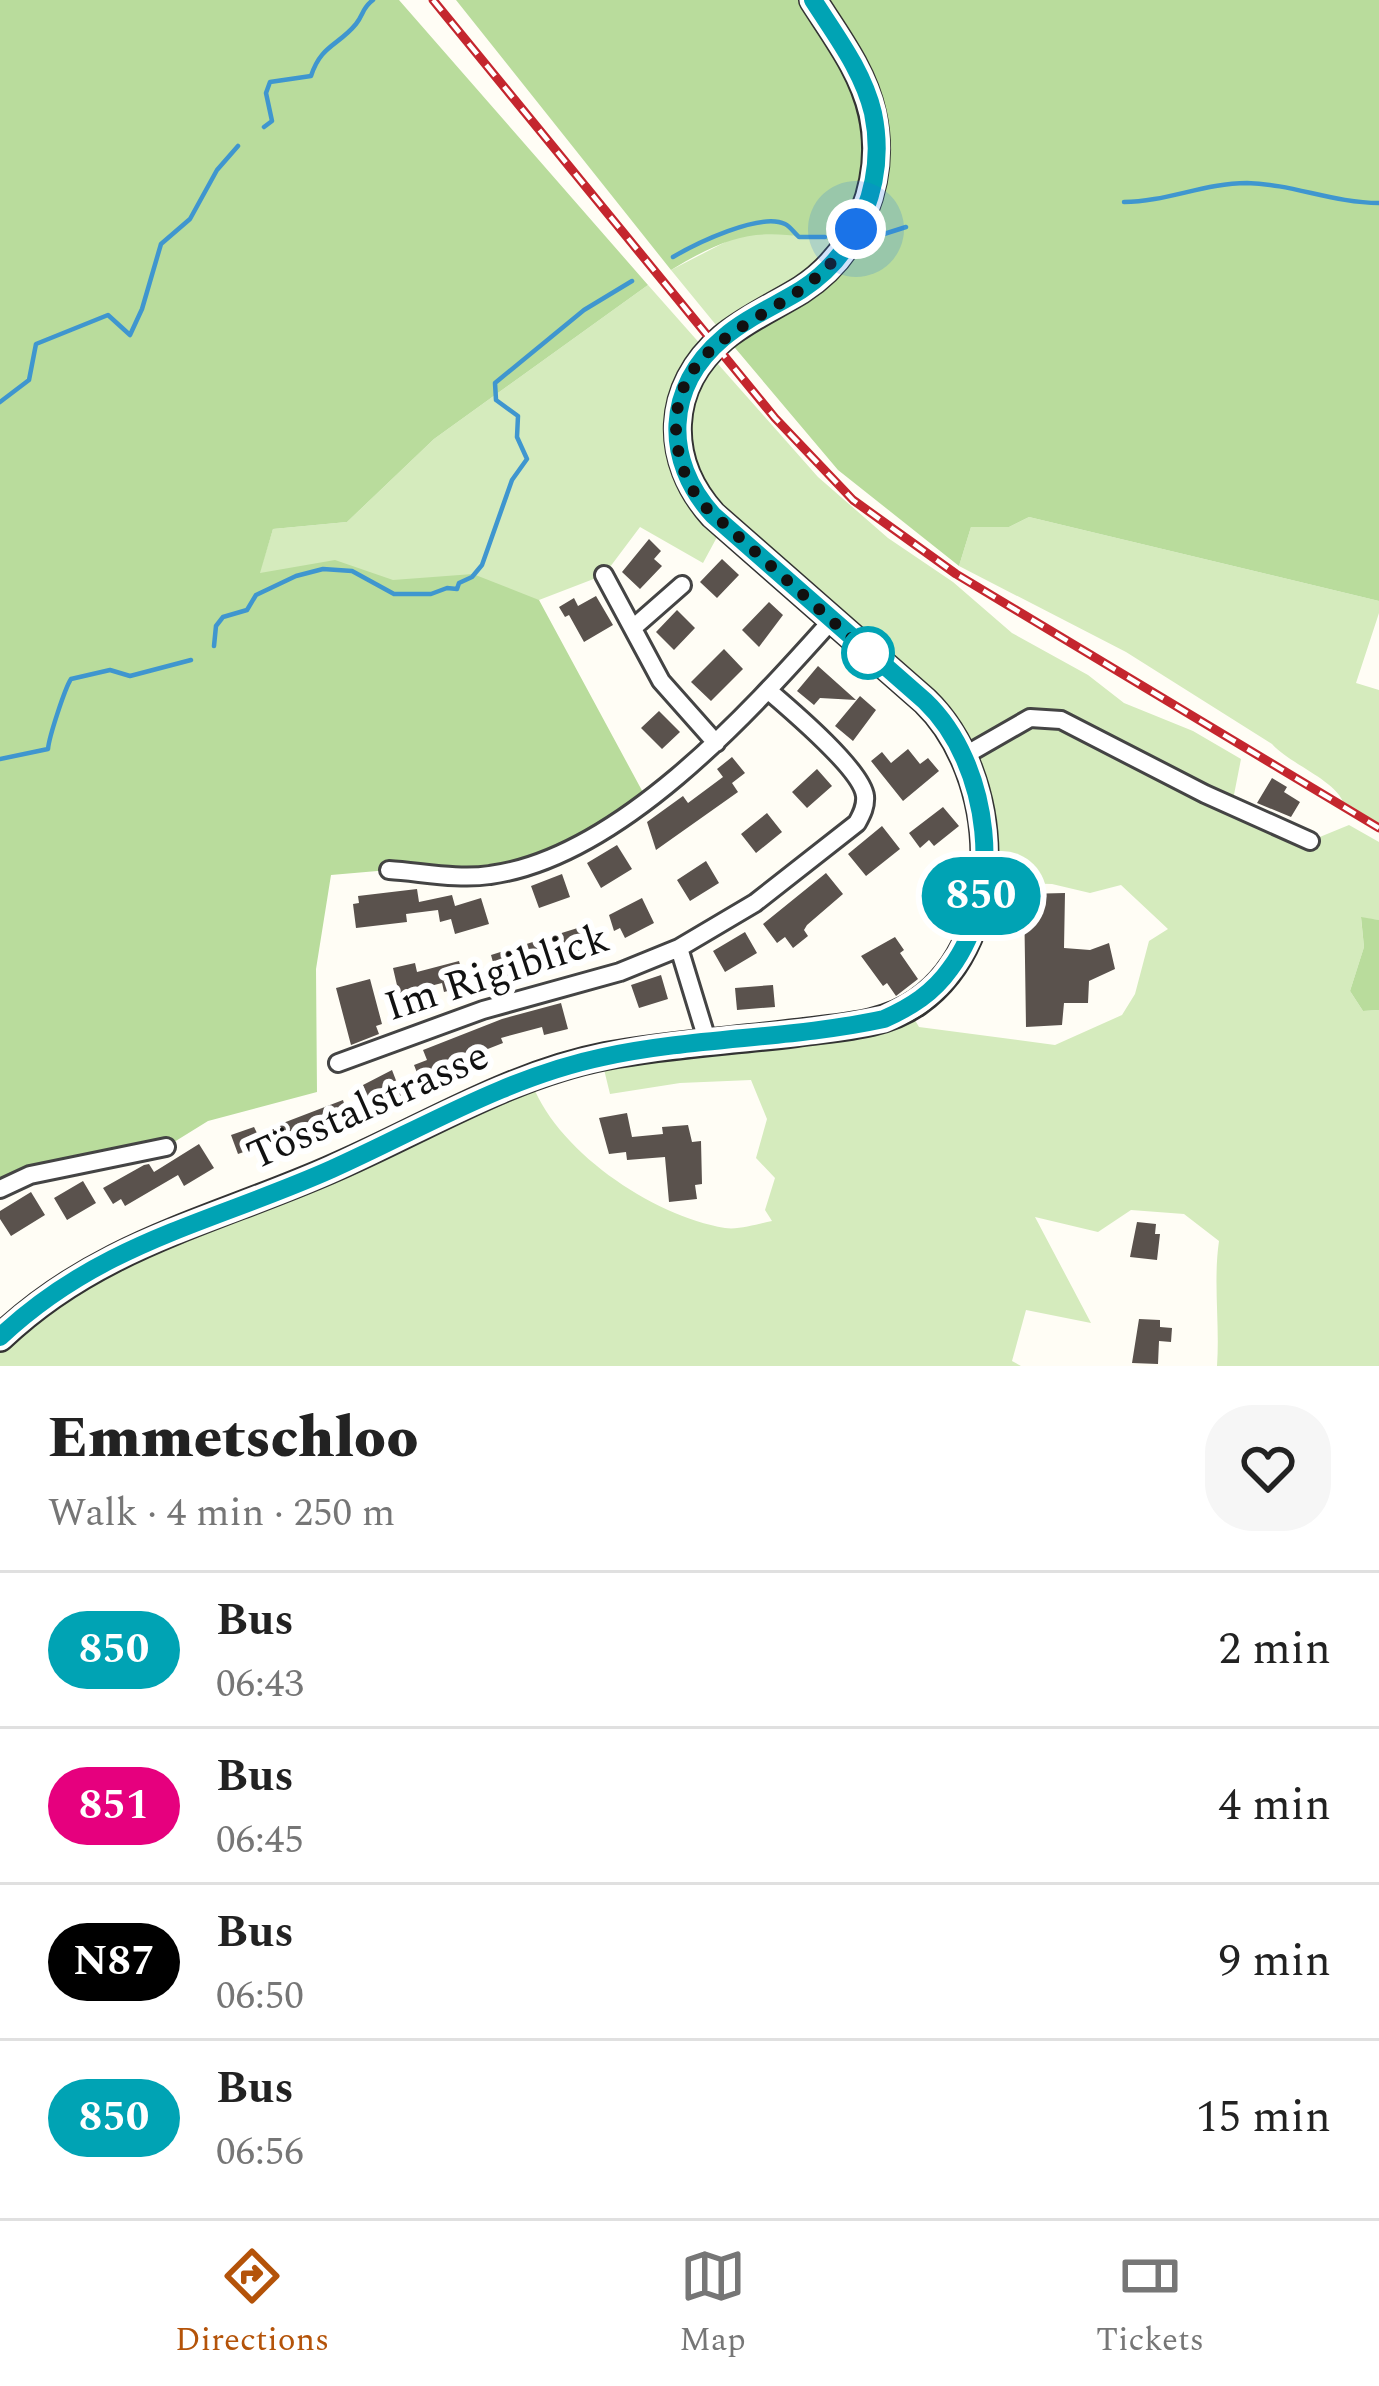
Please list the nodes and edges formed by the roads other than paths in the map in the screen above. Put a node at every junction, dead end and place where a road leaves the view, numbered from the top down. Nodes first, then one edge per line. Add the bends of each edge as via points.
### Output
1 (813, 0) edge
2 (604, 575) dead end
3 (682, 585) dead end
4 (830, 621) junction
5 (633, 628) junction
6 (769, 691) junction
7 (716, 743) junction
8 (962, 757) junction
9 (1310, 841) dead end
10 (389, 870) dead end
11 (679, 948) junction
12 (708, 1042) junction
13 (338, 1063) dead end
14 (166, 1147) dead end
15 (0, 1189) edge
16 (0, 1337) edge

1 - 4 main road, Tösstalstrasse via 853,63 872,112 877,162 864,213 821,274 708,351 687,382 676,430 684,473 702,504
2 - 5 street
3 - 5 street
4 - 6 street
4 - 8 main road, Tösstalstrasse via 932,708
5 - 7 street via 661,682
6 - 7 street
6 - 11 street, Im Rigiblick via 862,785 863,813 755,903
7 - 10 street via 573,850 530,867 486,876
8 - 9 street via 1030,718 1061,720
8 - 12 main road, Tösstalstrasse via 981,822 983,882 970,934 947,974 884,1019
11 - 12 street
11 - 13 street, Im Rigiblick
12 - 16 main road, Tösstalstrasse via 601,1057 530,1078 328,1171 140,1243 59,1290
14 - 15 street via 30,1175

